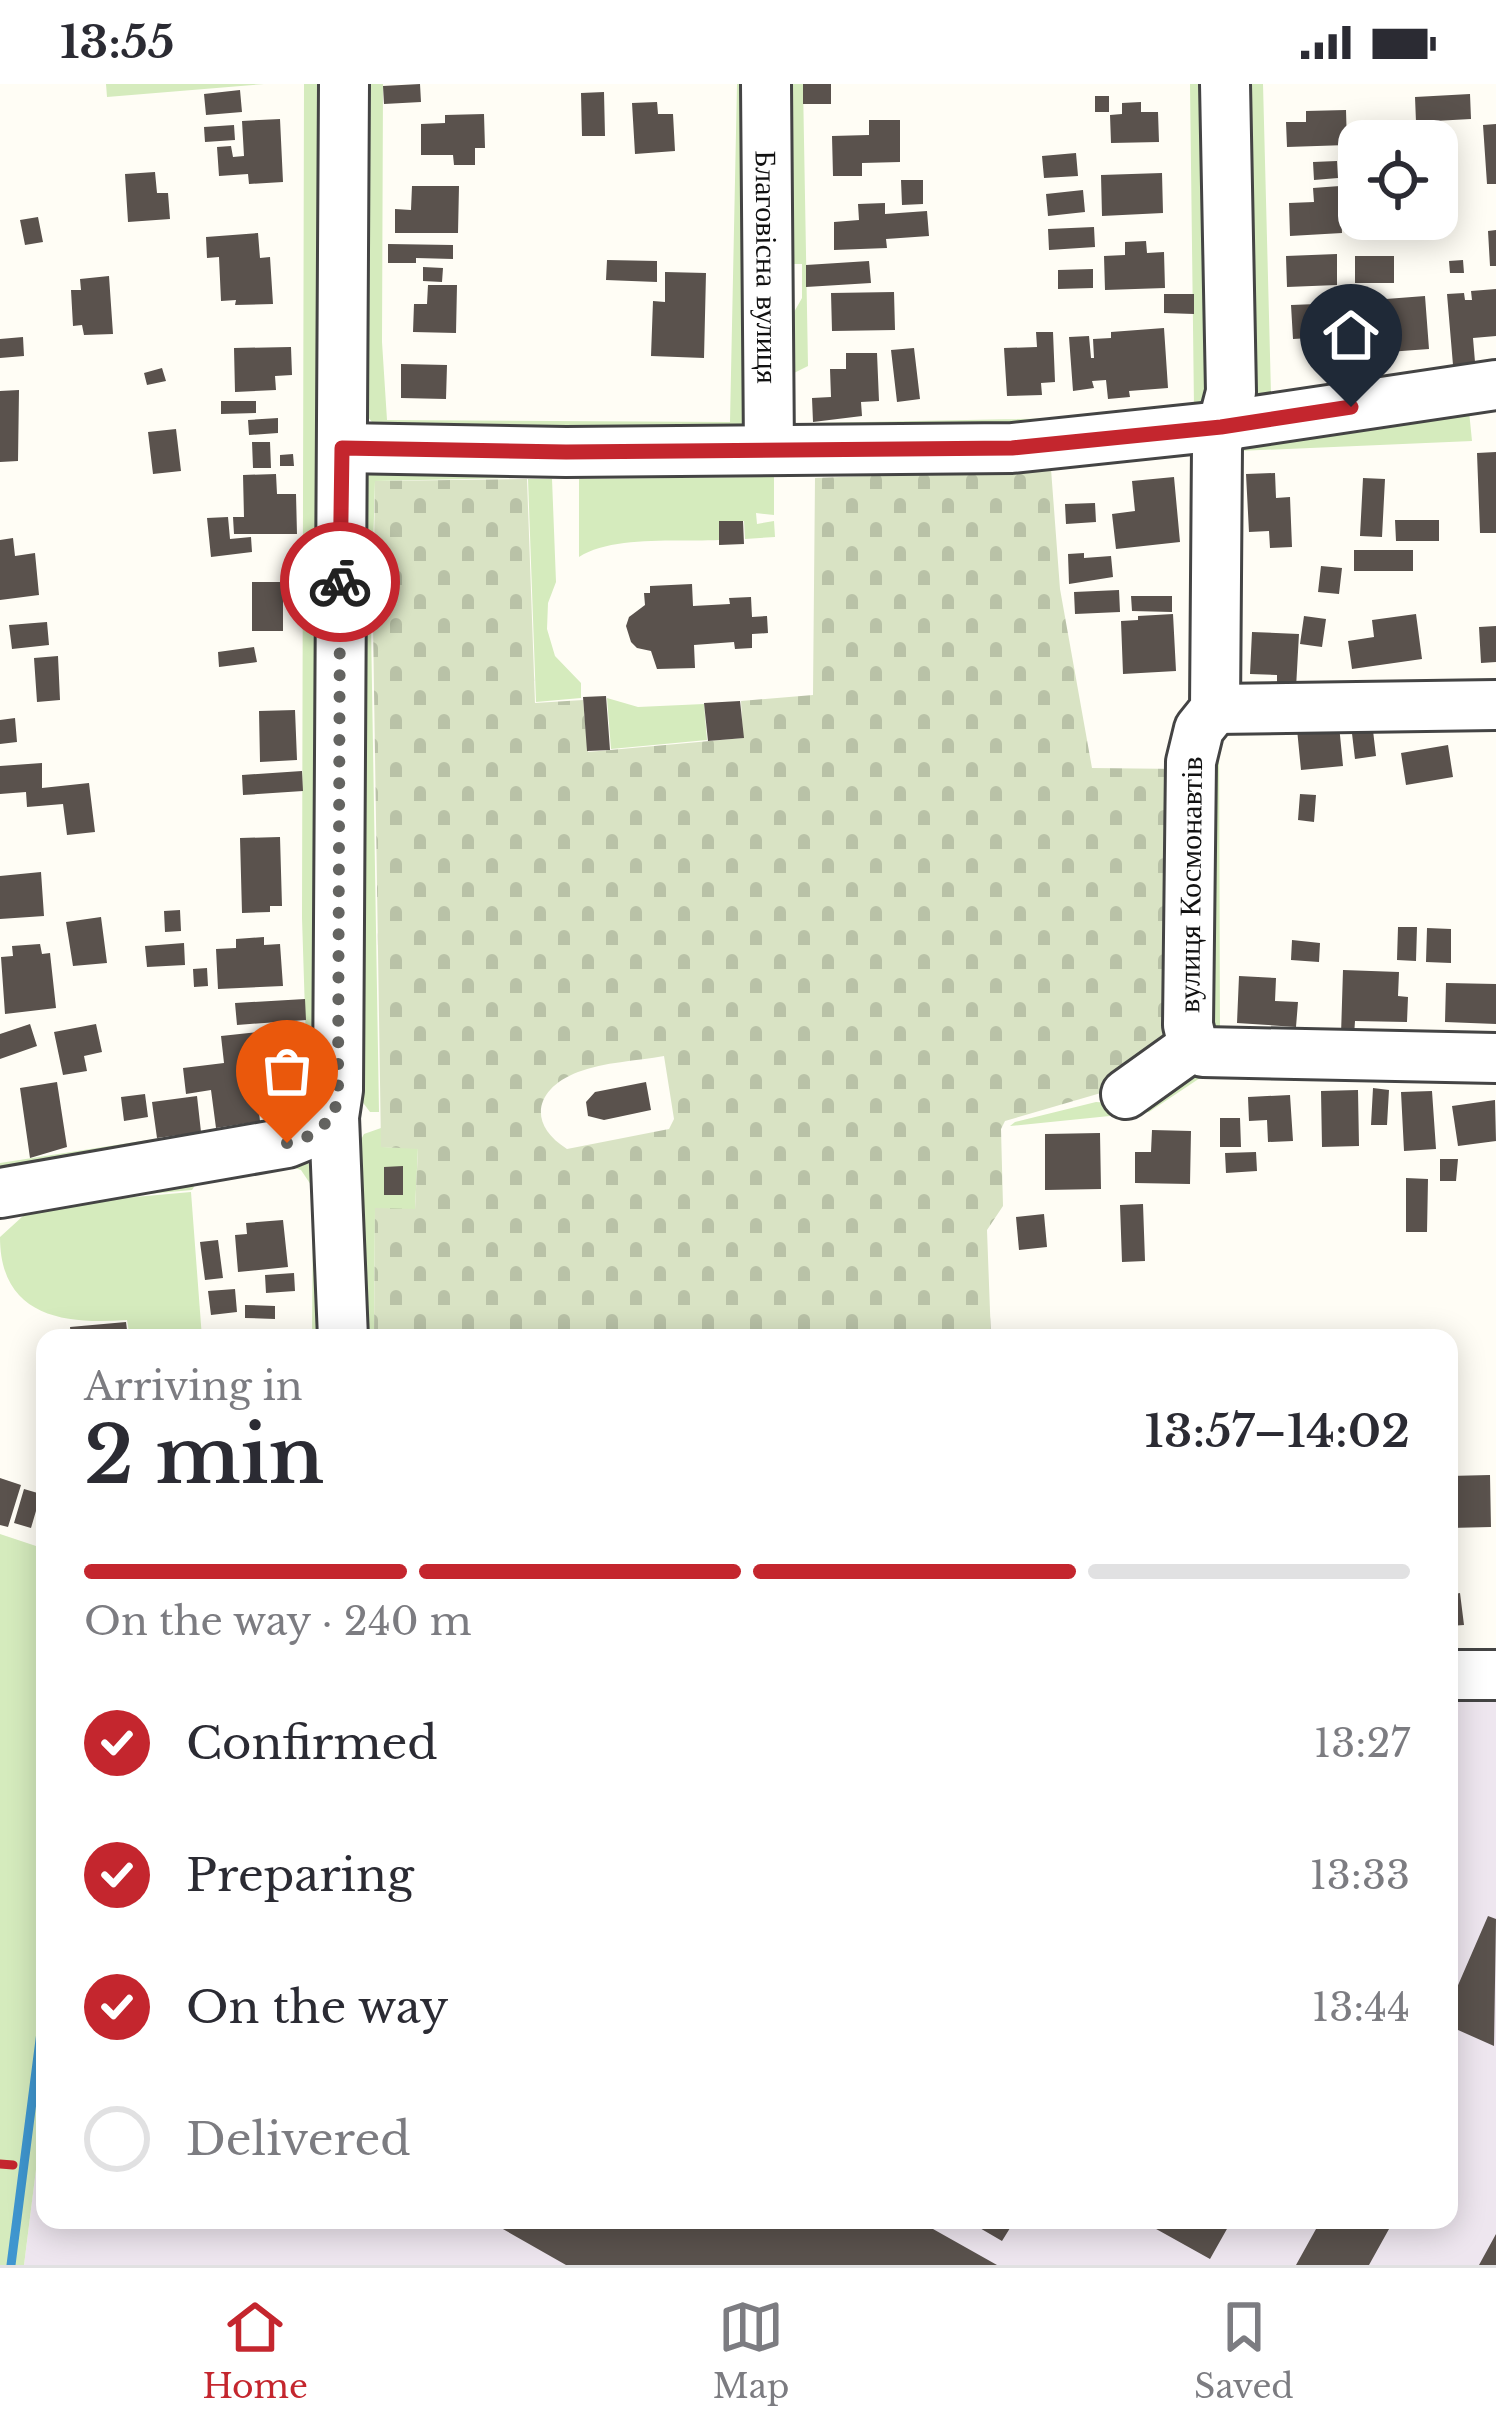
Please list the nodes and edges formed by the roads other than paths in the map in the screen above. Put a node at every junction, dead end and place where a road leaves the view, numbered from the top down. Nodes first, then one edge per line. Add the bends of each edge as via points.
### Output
1 (344, 84) edge
2 (766, 84) edge
3 (1225, 84) edge
4 (1496, 385) edge
5 (1221, 427) junction
6 (342, 448) junction
7 (769, 450) junction
8 (1496, 705) edge
9 (1215, 709) junction
10 (1193, 1046) junction
11 (1496, 1058) edge
12 (1126, 1094) dead end
13 (334, 1117) junction
14 (0, 1192) edge
15 (344, 1329) edge
16 (1458, 1675) edge
17 (1496, 1676) edge

1 - 6 street
2 - 7 street, Благовісна вулиця
3 - 5 street, вулиця Космонавтів via 1231,392
4 - 5 street
5 - 7 street via 1012,448
5 - 9 street, вулиця Космонавтів
6 - 7 street
6 - 13 street
8 - 9 street
9 - 10 street, вулиця Космонавтів via 1190,762
10 - 11 street
10 - 12 street
13 - 14 street via 287,1143
13 - 15 street
16 - 17 street

